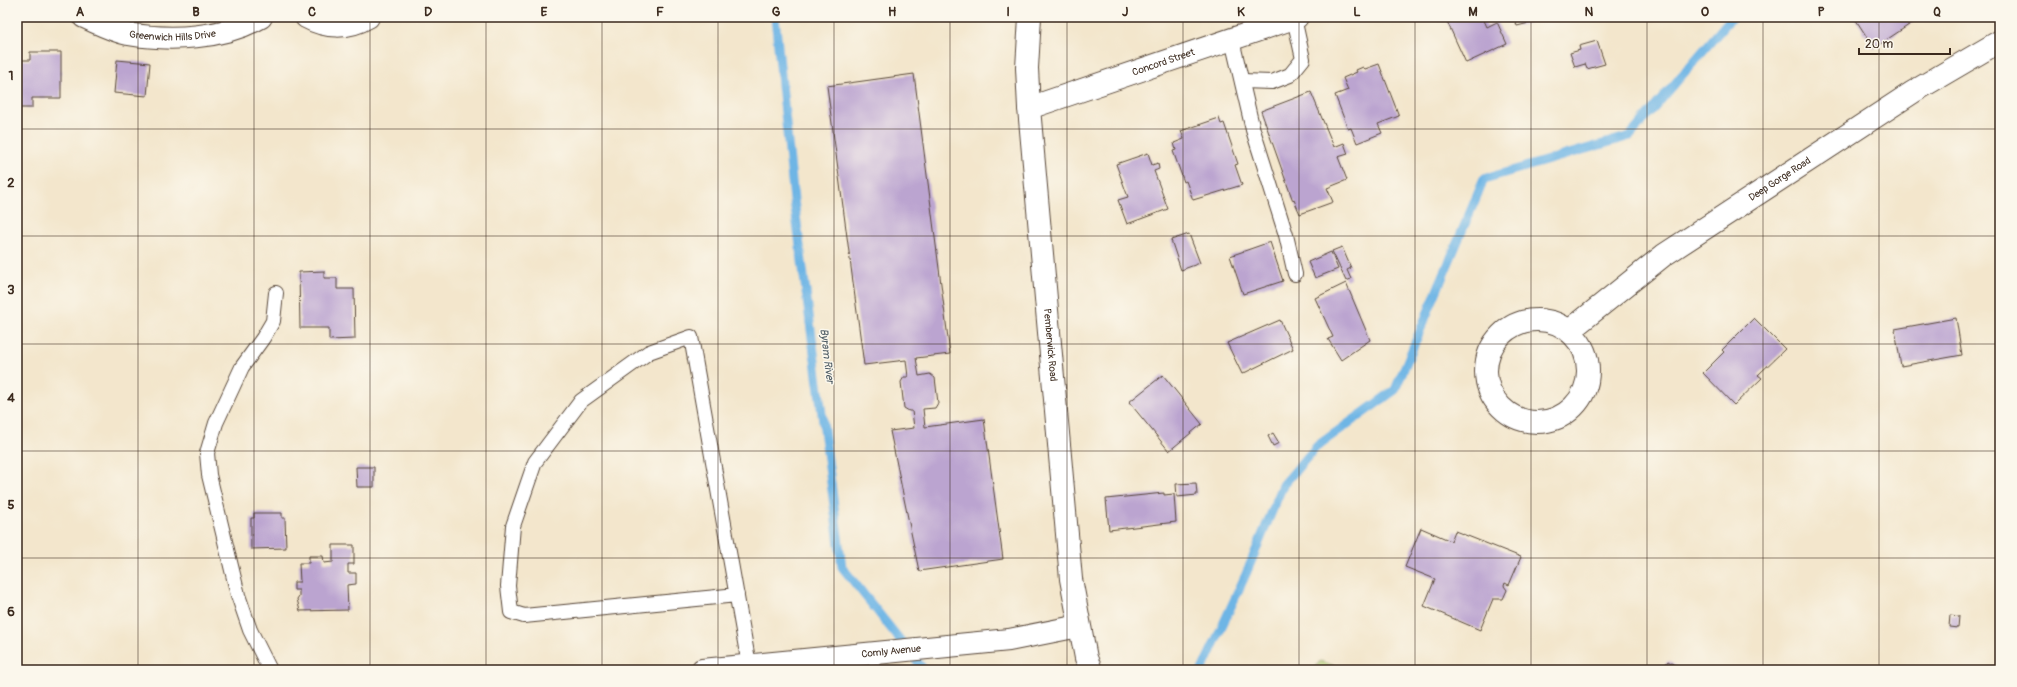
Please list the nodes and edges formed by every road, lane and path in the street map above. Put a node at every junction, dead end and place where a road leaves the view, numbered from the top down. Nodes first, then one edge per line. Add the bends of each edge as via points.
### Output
1 (84, 17) edge
2 (261, 17) edge
3 (306, 17) edge
4 (368, 17) edge
5 (1030, 17) edge
6 (1296, 18) edge
7 (1232, 40) junction
8 (2000, 41) edge
9 (1242, 81) junction
10 (1030, 108) junction
11 (1295, 274) dead end
12 (276, 293) dead end
13 (1569, 331) junction
14 (737, 595) junction
15 (1079, 626) junction
16 (749, 668) edge
17 (270, 670) edge
18 (702, 670) edge
19 (1091, 670) edge

1 - 2 street, Greenwich Hills Drive via 127,34 176,38 224,32
3 - 4 street via 318,24 342,27
5 - 10 street, Pemberwick Road via 1027,68
6 - 7 street, Concord Street
6 - 9 lane via 1303,59 1290,75 1272,82
7 - 9 lane
7 - 10 street, Concord Street
8 - 13 street, Deep Gorge Road via 1913,92 1664,255
9 - 11 lane via 1253,130 1286,234
10 - 15 street, Pemberwick Road via 1071,579
12 - 17 lane via 273,321 242,366 216,423 207,453 208,475 238,595 250,630
13 - 13 street via 1550,321 1537,320 1511,326 1497,337 1491,347 1485,370 1490,394 1500,408 1514,418 1534,424 1554,420 1575,406 1585,391 1588,377 1586,354 1577,338
14 - 14 lane via 697,368 691,337 649,352 581,401 535,462 513,526 508,586 511,612 524,616
14 - 16 lane
15 - 16 street, Comly Avenue via 1008,640
15 - 19 street, Pemberwick Road
16 - 18 street, Comly Avenue

